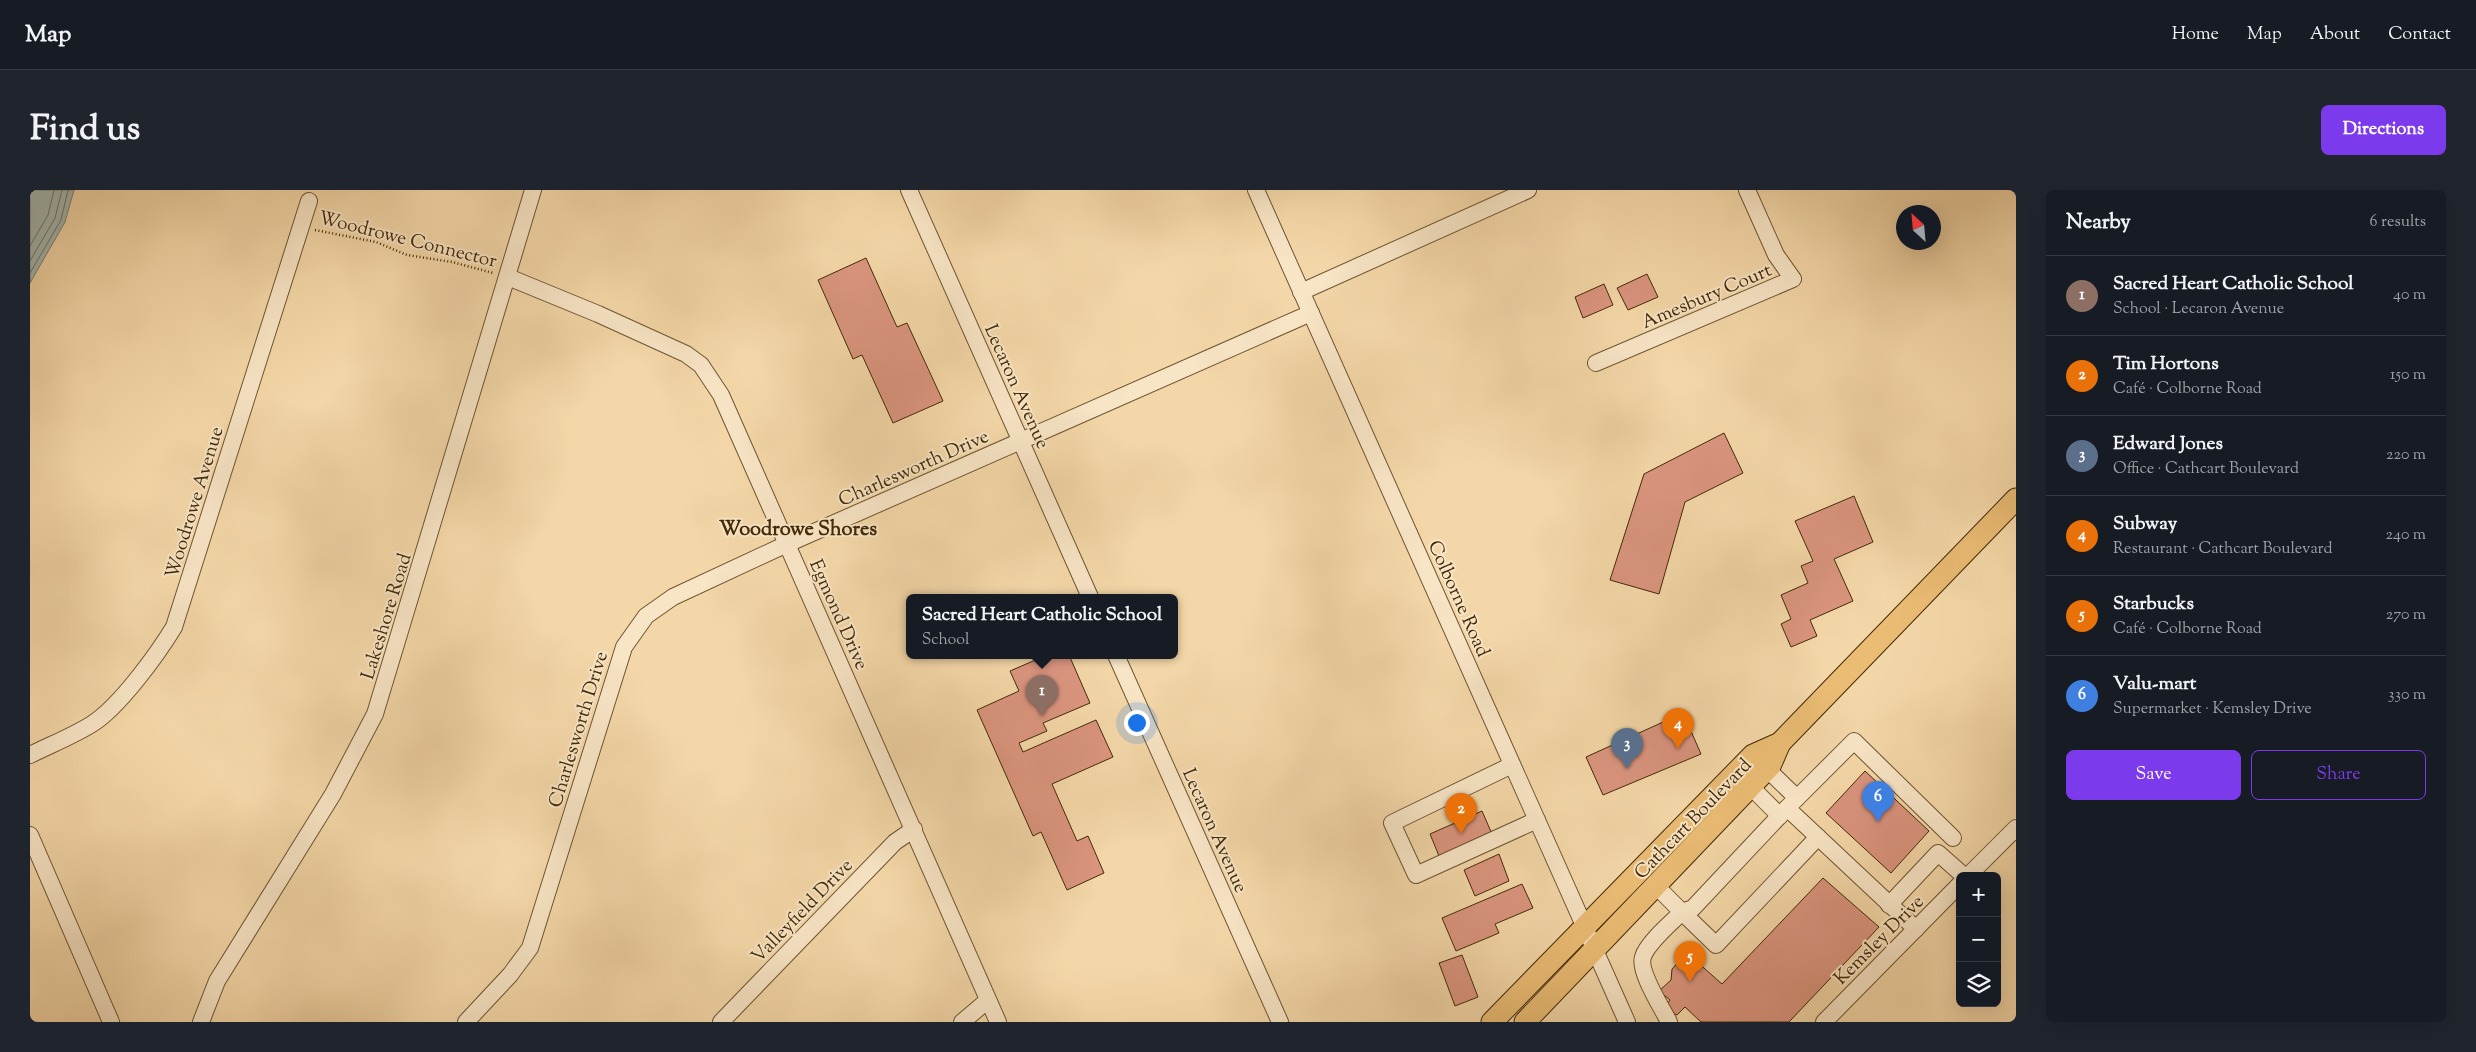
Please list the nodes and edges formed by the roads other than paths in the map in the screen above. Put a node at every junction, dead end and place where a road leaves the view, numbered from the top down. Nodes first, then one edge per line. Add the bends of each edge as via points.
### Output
1 (533, 190) edge
2 (909, 190) edge
3 (1256, 190) edge
4 (1528, 190) edge
5 (1747, 190) edge
6 (309, 201) dead end
7 (508, 277) junction
8 (1301, 292) junction
9 (1311, 313) junction
10 (1596, 363) dead end
11 (1020, 442) junction
12 (2016, 499) edge
13 (787, 544) junction
14 (1089, 594) edge
15 (1118, 659) edge
16 (1780, 742) junction
17 (30, 754) edge
18 (1512, 765) junction
19 (1767, 769) junction
20 (1751, 786) junction
21 (1788, 807) junction
22 (1536, 820) junction
23 (2016, 828) edge
24 (914, 829) junction
25 (30, 835) edge
26 (1818, 837) junction
27 (1954, 838) dead end
28 (1959, 872) edge
29 (1972, 872) edge
30 (1656, 886) junction
31 (1956, 888) edge
32 (1889, 904) junction
33 (1682, 912) junction
34 (1585, 928) junction
35 (1916, 929) junction
36 (1595, 950) junction
37 (988, 1000) junction
38 (111, 1022) edge
39 (200, 1022) edge
40 (466, 1022) edge
41 (721, 1022) edge
42 (962, 1022) edge
43 (998, 1022) edge
44 (1280, 1022) edge
45 (1492, 1022) edge
46 (1525, 1022) edge
47 (1627, 1022) edge
48 (1669, 1022) edge
49 (1824, 1022) edge

1 - 7 street, Lakeshore Road
2 - 11 street, Lecaron Avenue
3 - 8 street, Colborne Road
4 - 8 street
5 - 10 street, Amesbury Court via 1776,255 1793,279
6 - 17 street, Woodrowe Avenue via 174,627 108,711 93,724
7 - 13 street, Egmond Drive via 686,354 701,365 721,394
7 - 39 street, Lakeshore Road via 376,714 334,794 217,981
8 - 9 street, Colborne Road
9 - 11 street, Charlesworth Drive
9 - 18 street, Colborne Road
11 - 13 street, Charlesworth Drive
11 - 14 street, Lecaron Avenue
12 - 16 main road
13 - 24 street, Egmond Drive
13 - 40 street, Charlesworth Drive via 673,597 646,616 624,647 530,948 510,976
15 - 44 street, Lecaron Avenue
16 - 19 main road, Cathcart Boulevard
16 - 34 main road, Cathcart Boulevard via 1753,755
18 - 22 street, Colborne Road
18 - 22 street via 1392,823 1421,873
19 - 20 main road, Cathcart Boulevard
19 - 21 street
20 - 21 street
20 - 30 main road, Cathcart Boulevard
21 - 26 street
21 - 27 street via 1854,741
21 - 33 street via 1693,908
22 - 34 street, Colborne Road
23 - 29 street
24 - 37 street, Egmond Drive
24 - 41 street, Valleyfield Drive via 894,842
25 - 38 street
26 - 32 street
26 - 33 street via 1716,945
28 - 32 street via 1938,853
30 - 33 street
30 - 36 main road, Cathcart Boulevard
31 - 35 street, Kemsley Drive
32 - 35 street
33 - 48 street via 1642,957 1642,969
34 - 36 street, Colborne Road
34 - 45 main road, Cathcart Boulevard
35 - 49 street, Kemsley Drive
36 - 46 main road, Cathcart Boulevard
36 - 47 street, Colborne Road
37 - 42 street
37 - 43 street, Egmond Drive

